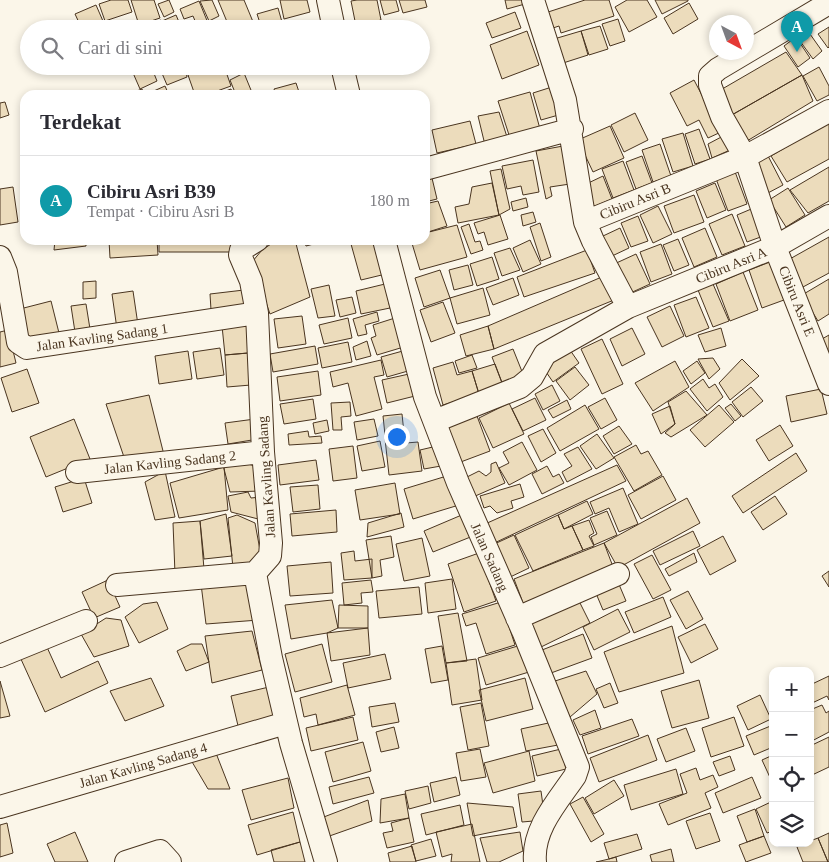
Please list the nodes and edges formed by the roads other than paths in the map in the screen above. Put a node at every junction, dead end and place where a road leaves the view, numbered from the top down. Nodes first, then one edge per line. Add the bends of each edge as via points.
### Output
1 (328, 0) edge
2 (533, 0) edge
3 (829, 3) edge
4 (332, 20) edge
5 (344, 75) edge
6 (348, 90) edge
7 (829, 111) edge
8 (572, 129) junction
9 (744, 157) junction
10 (430, 168) edge
11 (829, 216) edge
12 (585, 222) junction
13 (248, 245) edge
14 (385, 245) edge
15 (775, 247) junction
16 (3, 265) edge
17 (628, 306) junction
18 (257, 313) junction
19 (820, 330) edge
20 (829, 384) edge
21 (435, 421) junction
22 (263, 452) junction
23 (77, 472) dead end
24 (255, 573) junction
25 (618, 574) dead end
26 (117, 585) dead end
27 (517, 618) junction
28 (86, 622) dead end
29 (0, 656) edge
30 (286, 723) junction
31 (0, 807) edge
32 (126, 862) edge
33 (170, 862) edge
34 (326, 862) edge
35 (535, 862) edge

1 - 4 street
2 - 8 street, Cibiru Asri B
3 - 9 street via 710,76 710,85 722,117
5 - 6 street
7 - 9 street, Cibiru Asri B
8 - 10 street
8 - 12 street, Cibiru Asri B
9 - 12 street, Cibiru Asri B
9 - 15 street
11 - 15 street, Cibiru Asri A
12 - 17 street
13 - 18 street, Jalan Kavling Sadang via 240,255 251,281
14 - 21 street, Jalan Sadang via 425,397
15 - 17 street, Cibiru Asri A
15 - 19 street, Cibiru Asri E
16 - 18 street, Jalan Kavling Sadang 1 via 18,342 27,348
17 - 21 street, Cibiru Asri A via 544,354 532,377 520,387
18 - 22 street, Jalan Kavling Sadang
19 - 20 street, Cibiru Asri E
21 - 27 street, Jalan Sadang via 458,483
22 - 23 street, Jalan Kavling Sadang 2
22 - 24 street, Jalan Kavling Sadang via 271,543 270,556
24 - 26 street
24 - 30 street
25 - 27 street
27 - 35 street, Jalan Sadang via 578,767 543,822
28 - 29 street
30 - 31 street, Jalan Kavling Sadang 4
30 - 34 street
32 - 33 street via 160,851

